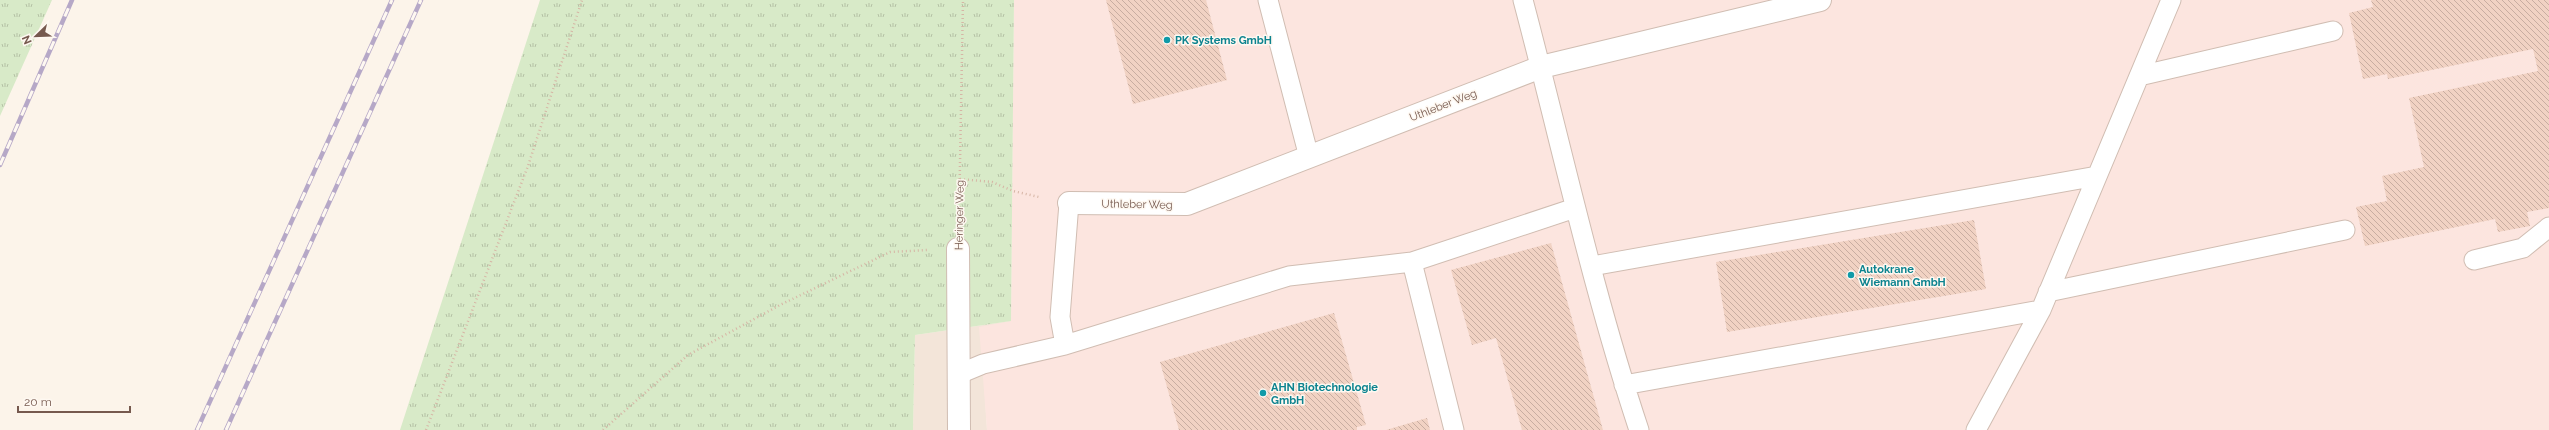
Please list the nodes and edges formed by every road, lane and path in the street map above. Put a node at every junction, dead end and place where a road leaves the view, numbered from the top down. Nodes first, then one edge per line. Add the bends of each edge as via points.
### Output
1 (582, 0) edge
2 (963, 0) edge
3 (1268, 0) edge
4 (1523, 0) edge
5 (1820, 0) edge
6 (2171, 0) edge
7 (2333, 31) dead end
8 (1541, 67) junction
9 (2139, 76) junction
10 (1309, 157) junction
11 (2096, 176) junction
12 (960, 179) junction
13 (1069, 203) junction
14 (1575, 208) junction
15 (2549, 227) edge
16 (2345, 230) dead end
17 (958, 249) junction
18 (2474, 260) dead end
19 (1412, 262) junction
20 (1592, 266) junction
21 (2048, 292) junction
22 (2041, 310) junction
23 (1065, 345) junction
24 (959, 374) junction
25 (1624, 385) junction
26 (426, 430) edge
27 (603, 430) edge
28 (959, 430) edge
29 (1454, 430) edge
30 (1639, 430) edge
31 (1976, 430) edge

1 - 26 path via 528,166
2 - 12 path, Heringer Weg
3 - 10 lane
4 - 8 lane
5 - 8 street, Uthleber Weg
6 - 9 lane
7 - 9 lane
8 - 10 street, Uthleber Weg
8 - 14 lane
9 - 11 lane
10 - 13 street, Uthleber Weg via 1187,204
11 - 20 lane
11 - 21 lane
12 - 13 path via 992,182 1013,192
12 - 17 path, Heringer Weg
13 - 23 lane via 1060,317
14 - 19 lane
14 - 20 lane
15 - 18 lane via 2523,248
16 - 21 lane
17 - 24 street, Heringer Weg
17 - 27 path via 890,252 780,305 688,356
19 - 23 lane via 1289,276
19 - 29 lane
20 - 25 lane
21 - 22 lane
22 - 25 lane
22 - 31 lane
23 - 24 lane via 983,364
24 - 28 street, Heringer Weg
25 - 30 lane

